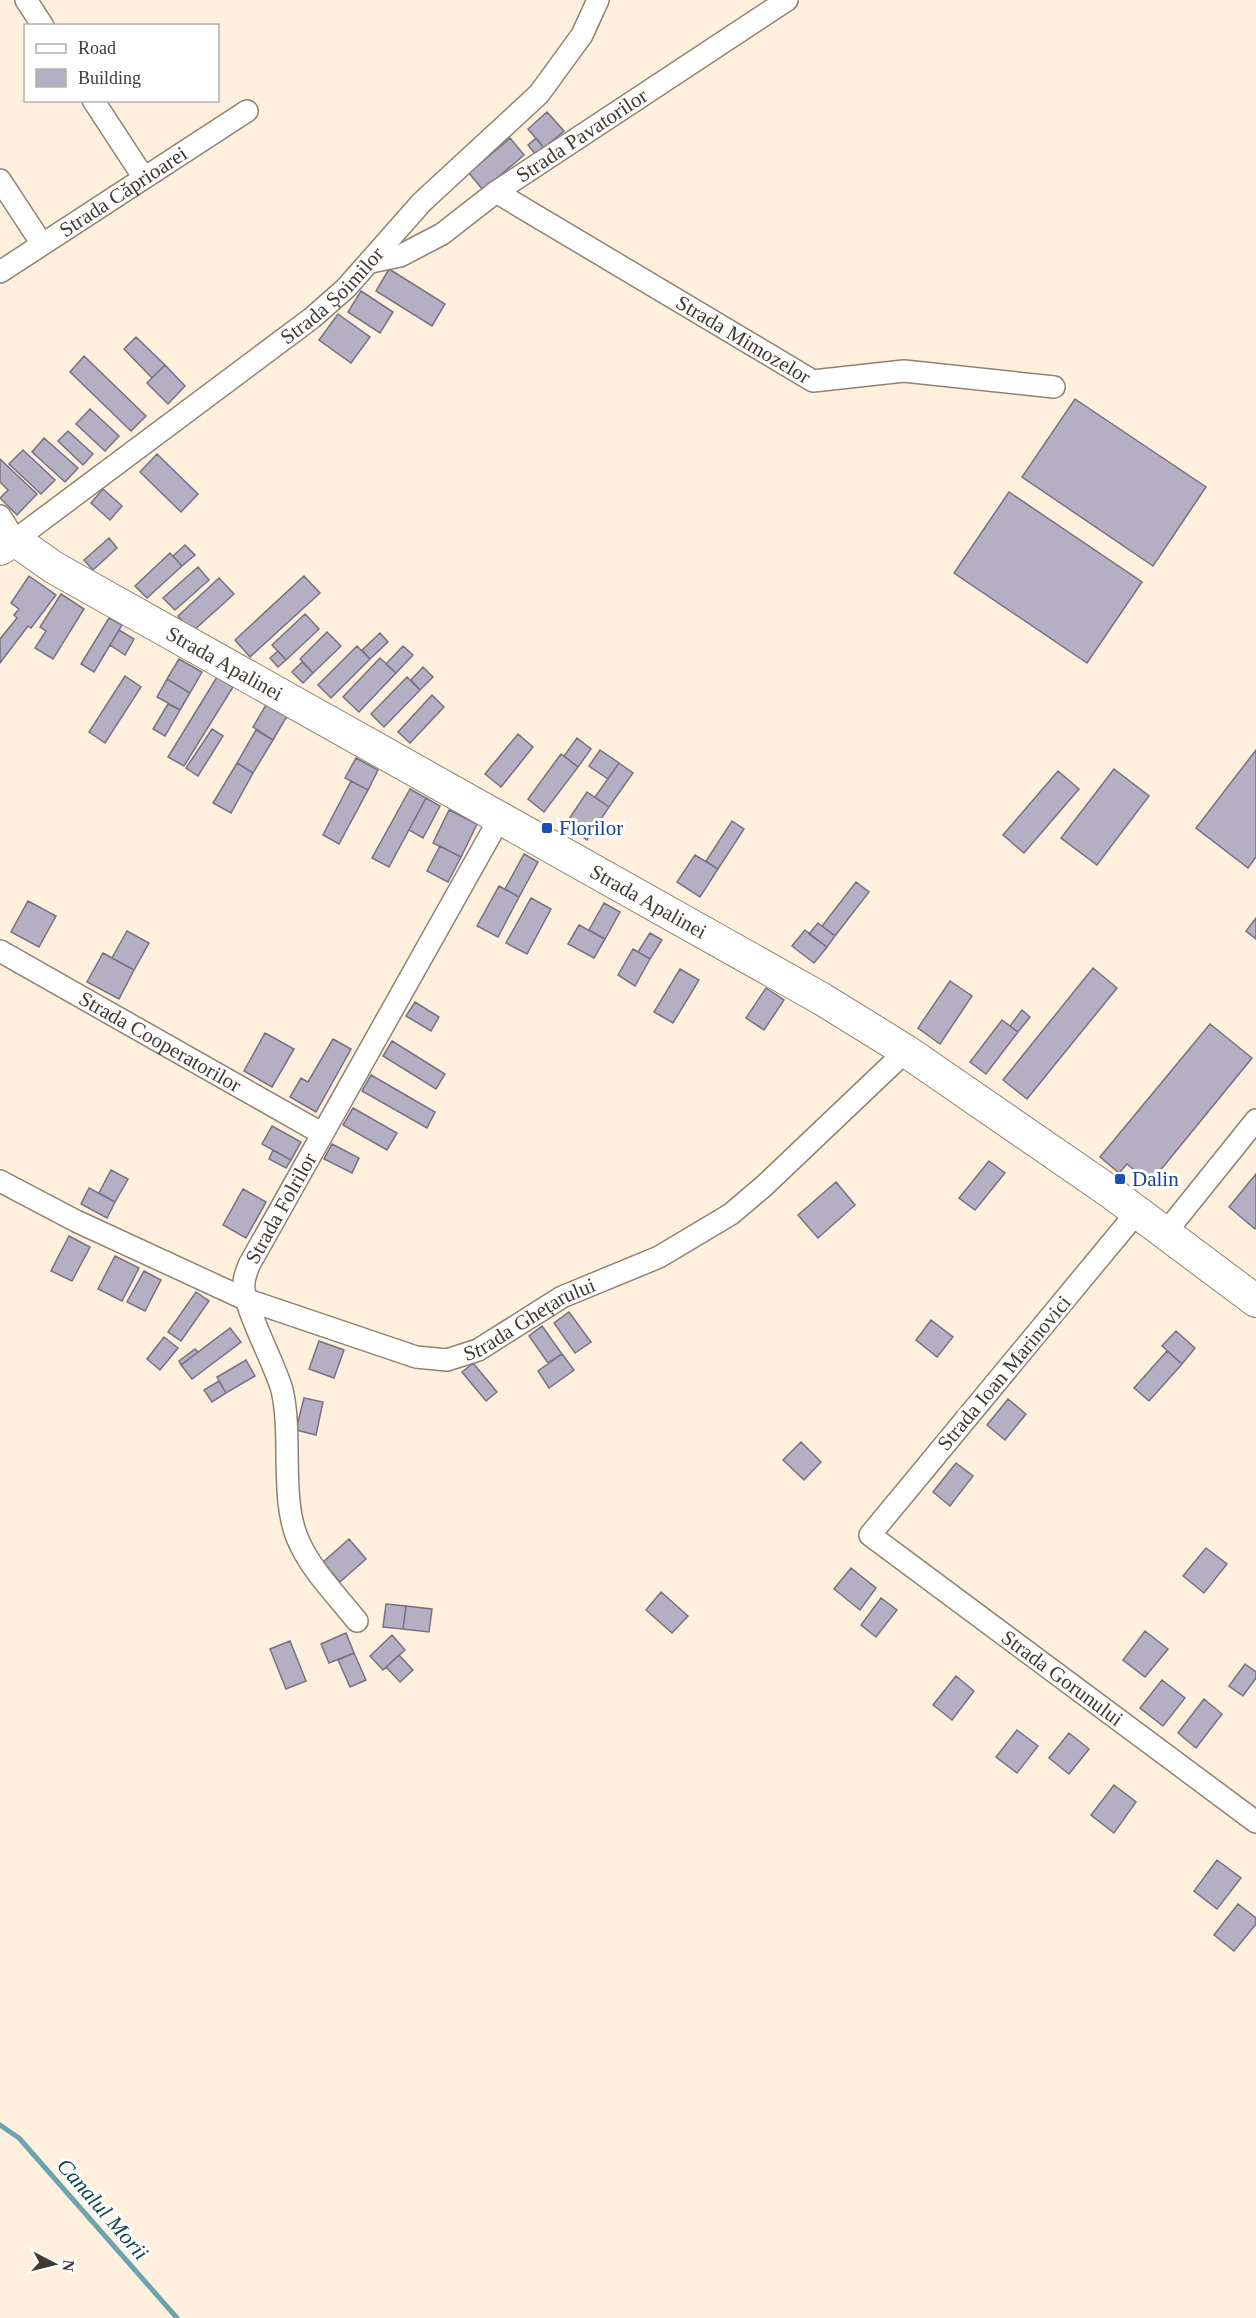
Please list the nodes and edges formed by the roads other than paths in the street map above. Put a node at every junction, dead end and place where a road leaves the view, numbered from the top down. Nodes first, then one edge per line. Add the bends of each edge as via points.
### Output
1 (26, 0) edge
2 (598, 0) edge
3 (787, 0) edge
4 (42, 24) edge
5 (94, 102) edge
6 (247, 111) dead end
7 (144, 178) junction
8 (0, 180) edge
9 (496, 192) junction
10 (42, 244) junction
11 (371, 262) junction
12 (0, 272) edge
13 (1054, 387) dead end
14 (5, 535) edge
15 (501, 816) junction
16 (0, 951) edge
17 (906, 1051) junction
18 (1256, 1120) edge
19 (321, 1132) junction
20 (0, 1181) edge
21 (1138, 1211) junction
22 (1166, 1232) junction
23 (245, 1299) junction
24 (1256, 1301) edge
25 (870, 1535) joint
26 (357, 1621) dead end
27 (1256, 1822) edge

1 - 4 street
2 - 11 street, Strada Șoimilor via 582,35 539,94 422,202
3 - 9 street, Strada Pavatorilor
5 - 7 street
6 - 7 street, Strada Căprioarei
7 - 10 street, Strada Căprioarei
8 - 10 street
9 - 11 street, Strada Pavatorilor via 420,248
9 - 13 street, Strada Mimozelor via 813,381 904,370
10 - 12 street, Strada Căprioarei
11 - 14 street, Strada Șoimilor via 312,318
14 - 15 street, Strada Apalinei via 53,567
15 - 17 street, Strada Apalinei
15 - 19 street, Strada Folrilor
16 - 19 street, Strada Cooperatorilor
17 - 21 street, Strada Apalinei
17 - 23 street, Strada Ghețarului via 731,1214 659,1257 562,1298 464,1355 447,1360 416,1357
18 - 22 street
19 - 23 street, Strada Folrilor via 249,1265 243,1283
20 - 23 street, Strada Ghețarului via 76,1221
21 - 22 street, Strada Apalinei
21 - 25 street, Strada Ioan Marinovici
22 - 24 street, Strada Apalinei
23 - 26 street, Strada Folrilor via 282,1390 291,1519 299,1544
25 - 27 street, Strada Gorunului

